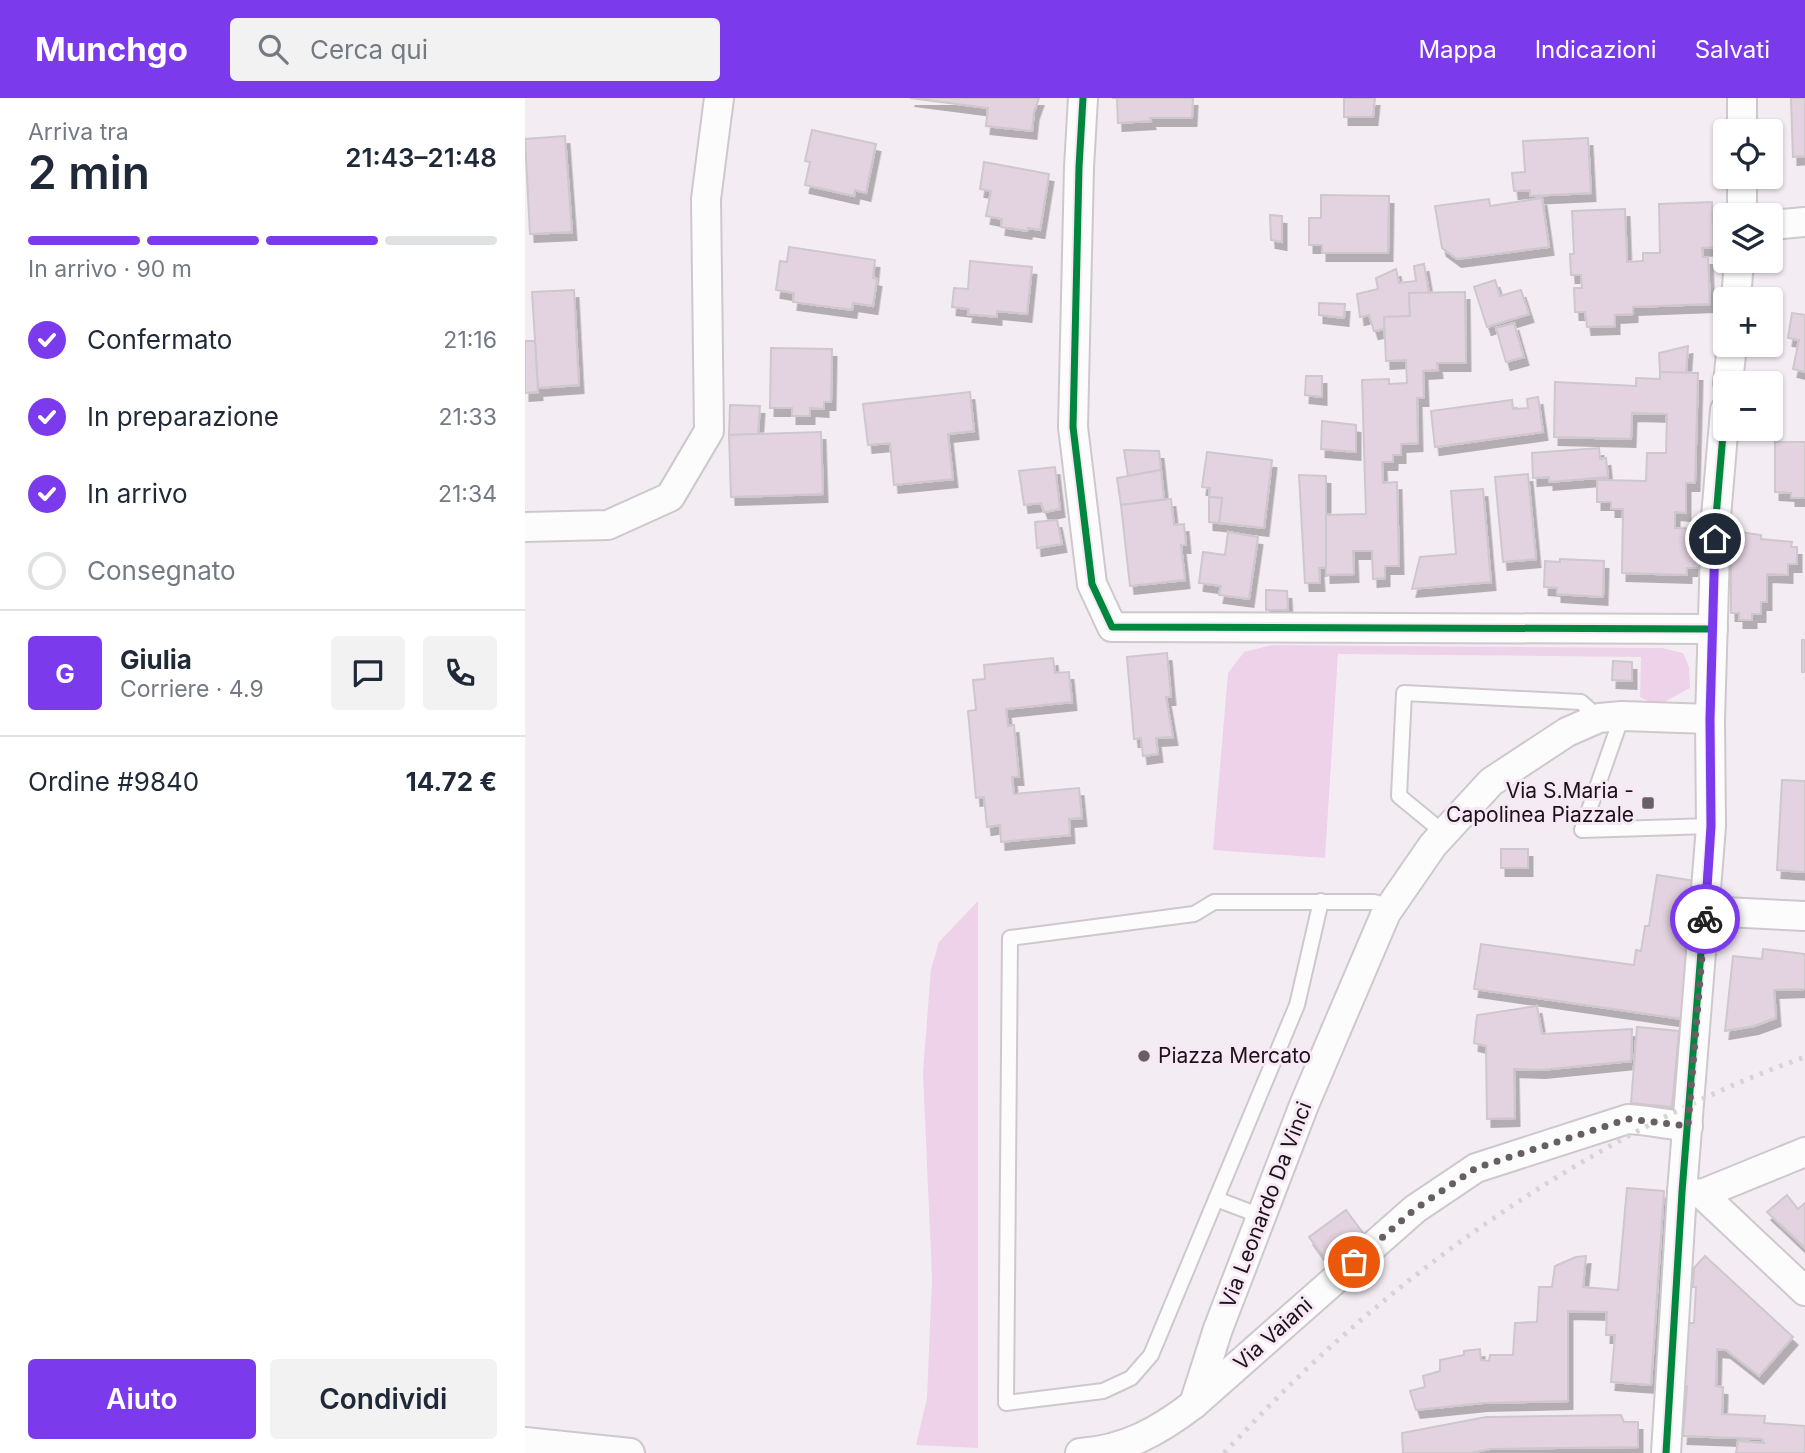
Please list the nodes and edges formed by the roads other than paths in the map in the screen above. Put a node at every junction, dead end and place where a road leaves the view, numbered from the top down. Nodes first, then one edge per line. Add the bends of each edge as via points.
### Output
1 (719, 98) edge
2 (1083, 98) edge
3 (1742, 98) edge
4 (1742, 119) edge
5 (1805, 222) edge
6 (1783, 224) edge
7 (1722, 441) edge
8 (525, 527) edge
9 (1713, 629) junction
10 (1611, 717) junction
11 (1710, 719) junction
12 (1711, 826) junction
13 (1444, 834) junction
14 (1321, 901) junction
15 (1390, 907) junction
16 (1705, 911) junction
17 (1805, 916) edge
18 (1688, 1126) junction
19 (1805, 1152) edge
20 (1692, 1193) junction
21 (1216, 1199) junction
22 (1261, 1216) junction
23 (1805, 1291) edge
24 (1194, 1404) junction
25 (525, 1442) edge
26 (630, 1453) edge
27 (1080, 1453) edge
28 (1666, 1453) edge

1 - 8 street via 706,199 709,431 670,497 607,525
2 - 9 street via 1073,427 1092,584 1112,627
3 - 4 street
5 - 6 street
7 - 9 street
9 - 11 street
10 - 11 street
10 - 12 lane via 1582,830
10 - 13 street, Via Leonardo Da Vinci via 1567,732 1491,782
10 - 13 lane via 1581,702 1404,693 1399,796
11 - 12 street
12 - 16 street
13 - 15 street, Via Leonardo Da Vinci
14 - 15 lane via 1374,902
14 - 21 lane via 1297,1005
14 - 21 lane via 1214,902 1194,914 1010,938 1006,1403 1103,1391 1131,1378 1151,1354
15 - 22 street, Via Leonardo Da Vinci
16 - 17 street
16 - 18 street
18 - 20 street
18 - 24 street, Via Vaiani via 1628,1119 1476,1168 1415,1209
19 - 20 street
20 - 23 street
20 - 28 street
21 - 22 lane
22 - 24 street, Via Leonardo Da Vinci
24 - 27 street, Via Vaiani via 1165,1427 1132,1443
25 - 26 street

